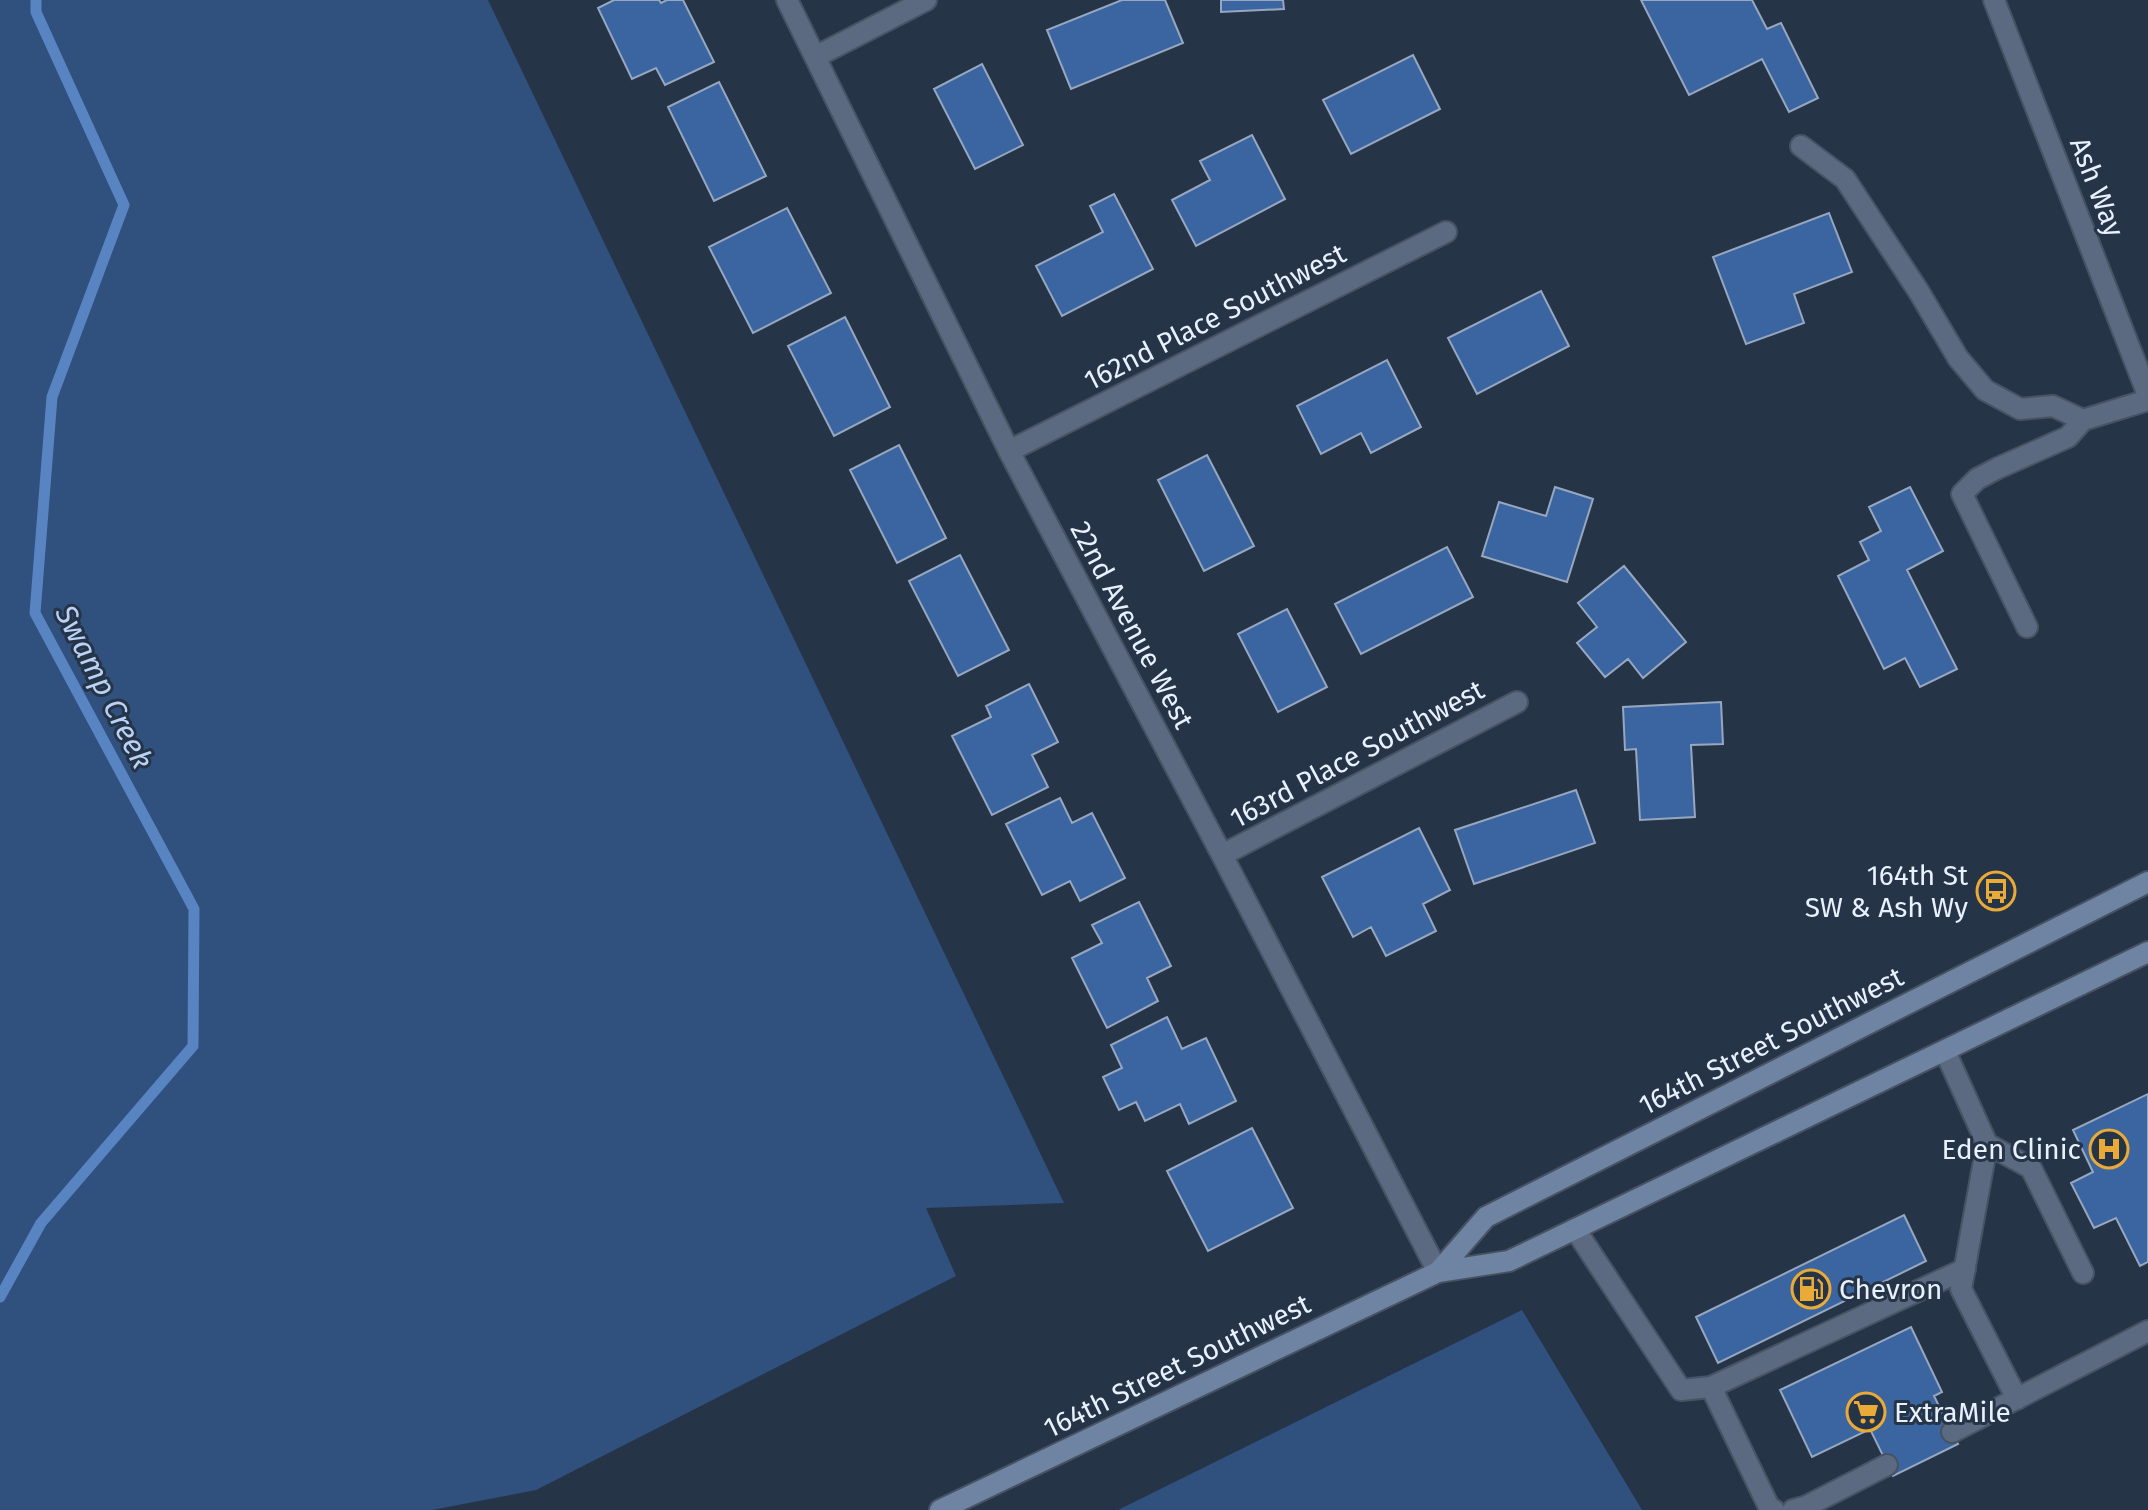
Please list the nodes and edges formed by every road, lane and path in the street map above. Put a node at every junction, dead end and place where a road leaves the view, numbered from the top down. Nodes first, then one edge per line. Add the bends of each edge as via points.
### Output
1 (787, 0) edge
2 (926, 0) edge
3 (1994, 0) edge
4 (815, 57) junction
5 (1801, 146) dead end
6 (1446, 232) dead end
7 (2148, 398) edge
8 (2083, 420) junction
9 (1009, 451) junction
10 (2027, 627) dead end
11 (1517, 702) dead end
12 (1222, 855) junction
13 (2148, 882) edge
14 (2148, 952) edge
15 (1945, 1051) junction
16 (1987, 1144) junction
17 (1575, 1229) junction
18 (1965, 1269) junction
19 (1438, 1272) junction
20 (2083, 1273) dead end
21 (2148, 1331) edge
22 (1711, 1387) junction
23 (2017, 1399) junction
24 (1952, 1432) dead end
25 (1887, 1465) dead end
26 (1771, 1509) edge
27 (940, 1510) edge
28 (1793, 1510) edge

1 - 4 street, 22nd Avenue West
2 - 4 street
3 - 7 street, Ash Way
4 - 9 street, 22nd Avenue West
5 - 8 street via 1845,179 1958,358 1985,390 2020,409 2053,406
6 - 9 street, 162nd Place Southwest
7 - 8 street
8 - 10 street via 2068,437 1977,479 1962,494
9 - 12 street, 22nd Avenue West
11 - 12 street, 163rd Place Southwest
12 - 19 street, 22nd Avenue West
13 - 19 main road, 164th Street Southwest via 1486,1217
14 - 15 main road, 164th Street Southwest
15 - 16 street
15 - 17 main road, 164th Street Southwest
16 - 18 street
16 - 20 street via 2031,1168
17 - 19 main road, 164th Street Southwest via 1509,1261
17 - 22 street via 1681,1390
18 - 22 street
18 - 23 street via 1961,1289
19 - 27 main road, 164th Street Southwest
21 - 23 street
22 - 26 street
23 - 24 street
25 - 28 street

